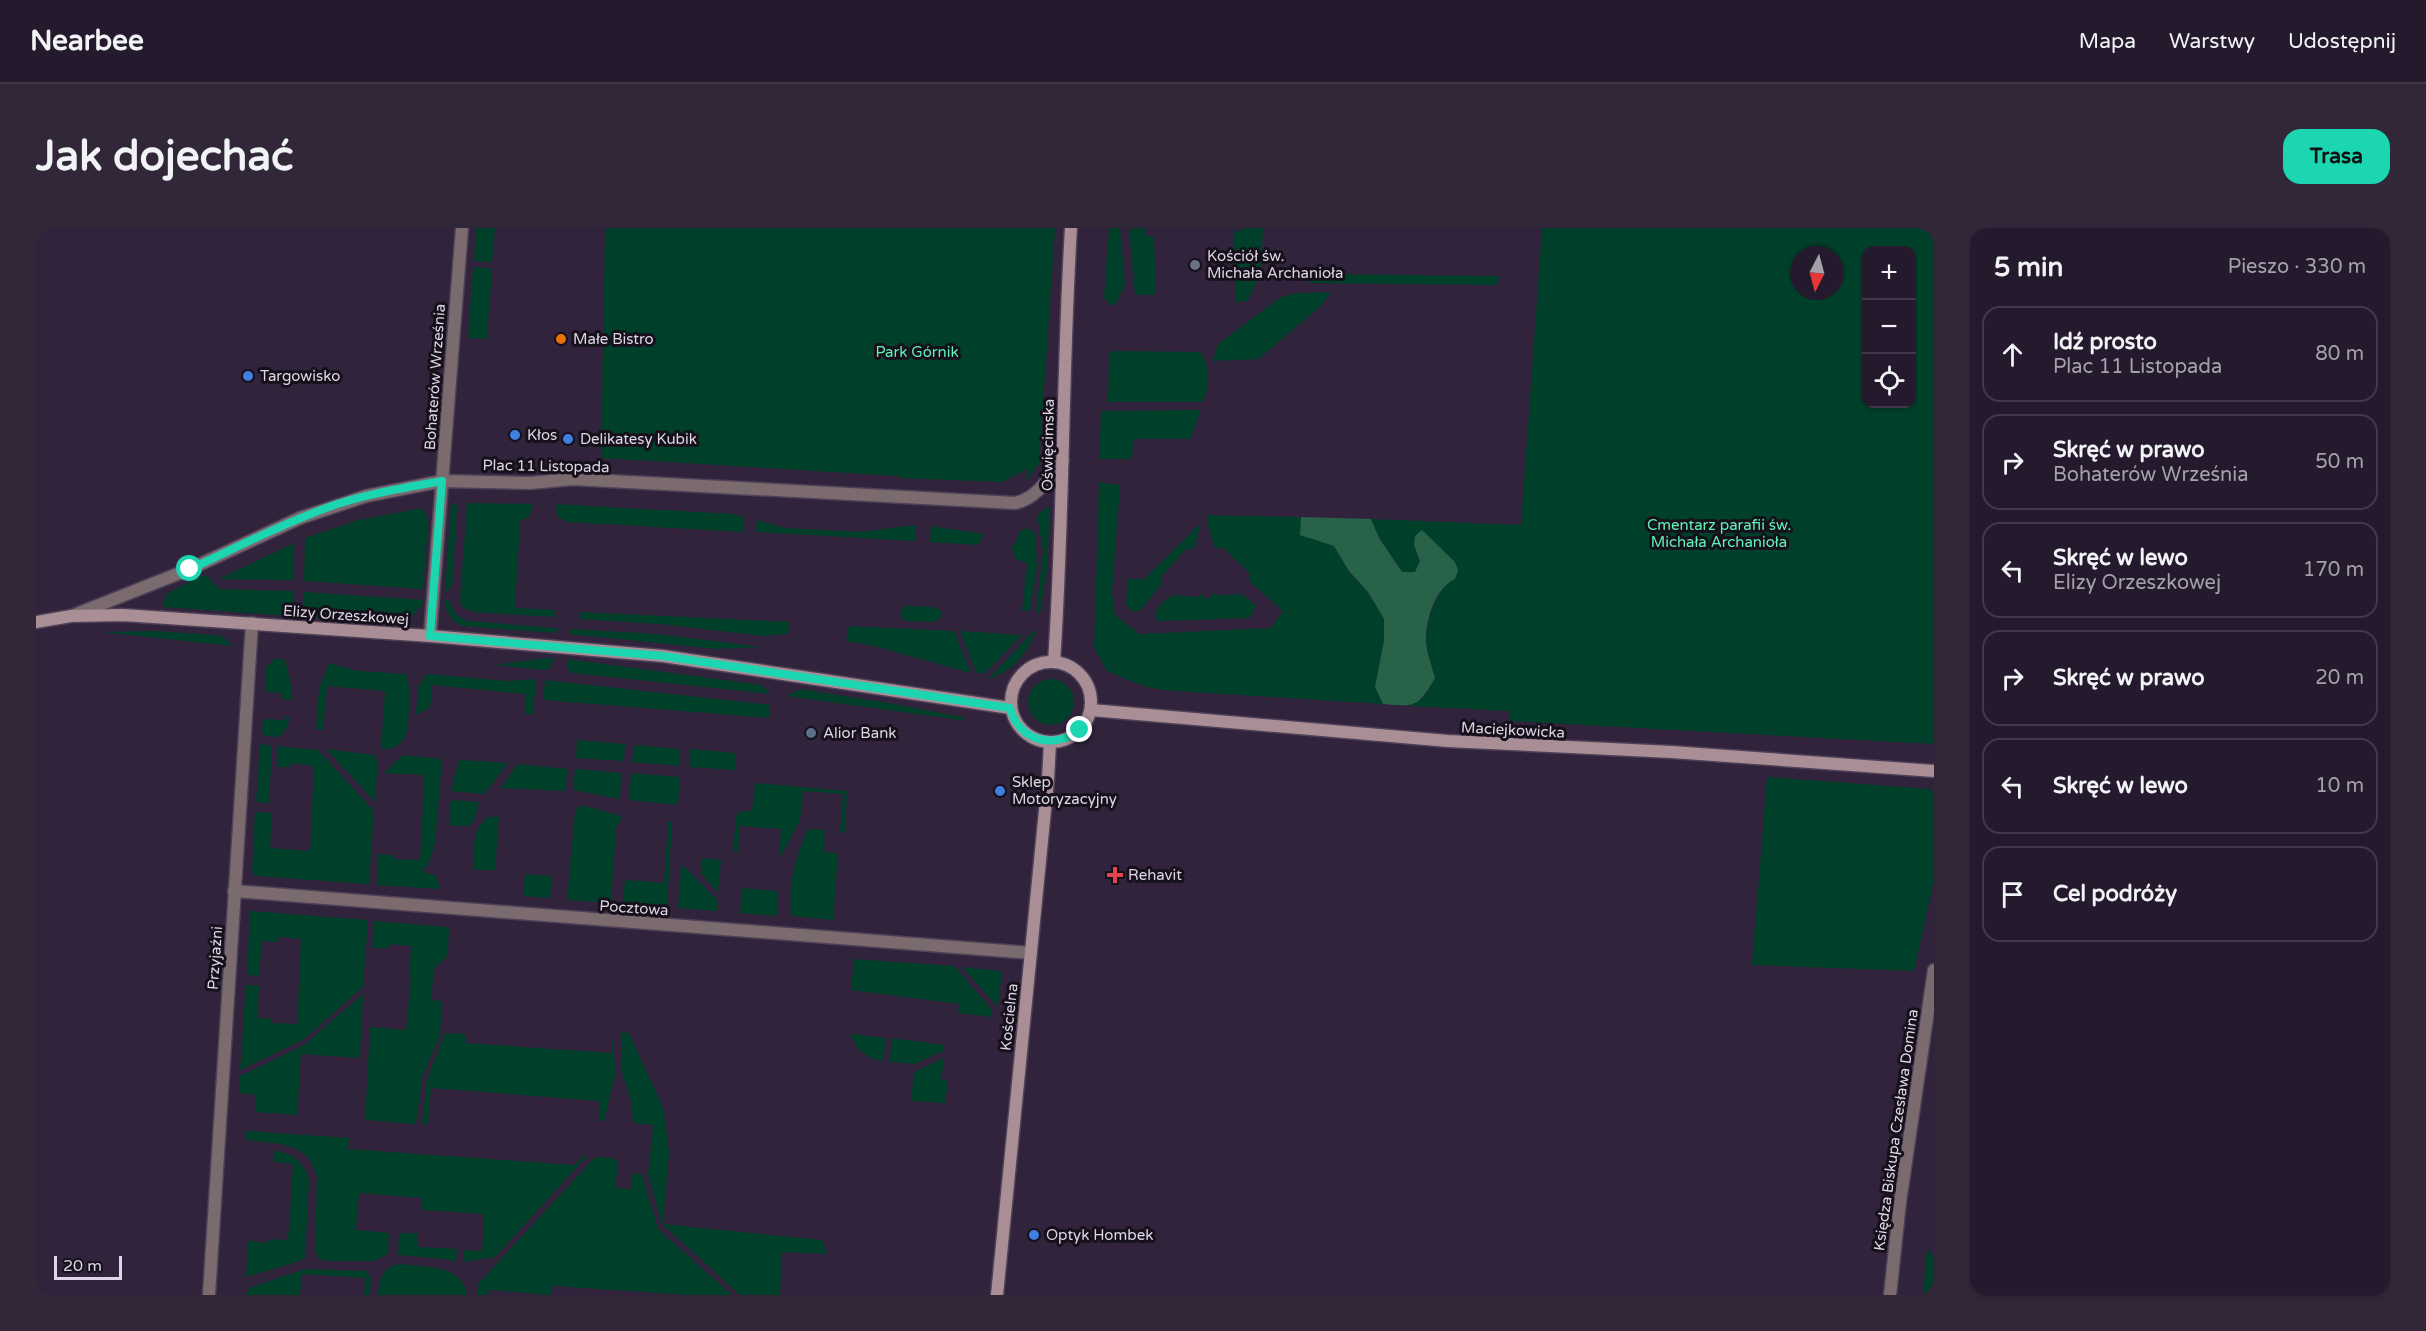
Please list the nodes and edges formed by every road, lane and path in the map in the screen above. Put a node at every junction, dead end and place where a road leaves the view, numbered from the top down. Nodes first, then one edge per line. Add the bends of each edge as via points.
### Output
1 (462, 228) edge
2 (1071, 228) edge
3 (1063, 460) junction
4 (442, 481) junction
5 (71, 616) junction
6 (36, 622) edge
7 (252, 623) junction
8 (430, 636) junction
9 (1054, 662) junction
10 (1010, 708) junction
11 (1091, 710) junction
12 (1050, 742) junction
13 (1934, 771) edge
14 (234, 891) junction
15 (1031, 953) junction
16 (1934, 970) edge
17 (209, 1295) edge
18 (997, 1295) edge
19 (1890, 1295) edge

1 - 4 street, Bohaterów Września
2 - 3 street, Oświęcimska
3 - 4 street, Plac 11 Listopada via 1034,495 1015,503 573,479 530,483
3 - 9 street, Oświęcimska
4 - 5 street, Plac 11 Listopada via 331,506 190,569
4 - 8 street, Bohaterów Września
5 - 6 street, Elizy Orzeszkowej
5 - 7 street, Elizy Orzeszkowej via 123,615
7 - 8 street, Elizy Orzeszkowej
7 - 14 street, Przyjaźni
8 - 10 street, Elizy Orzeszkowej via 663,656
9 - 10 street via 1036,664 1020,676 1012,691
9 - 11 street via 1071,667 1084,678
10 - 12 street via 1022,730
11 - 12 street via 1080,730 1071,737
11 - 13 street, Maciejkowicka via 1448,741
12 - 15 street, Kościelna
14 - 15 street, Pocztowa
14 - 17 street, Przyjaźni
15 - 18 street, Kościelna
16 - 19 street, Księdza Biskupa Czesława Domina

